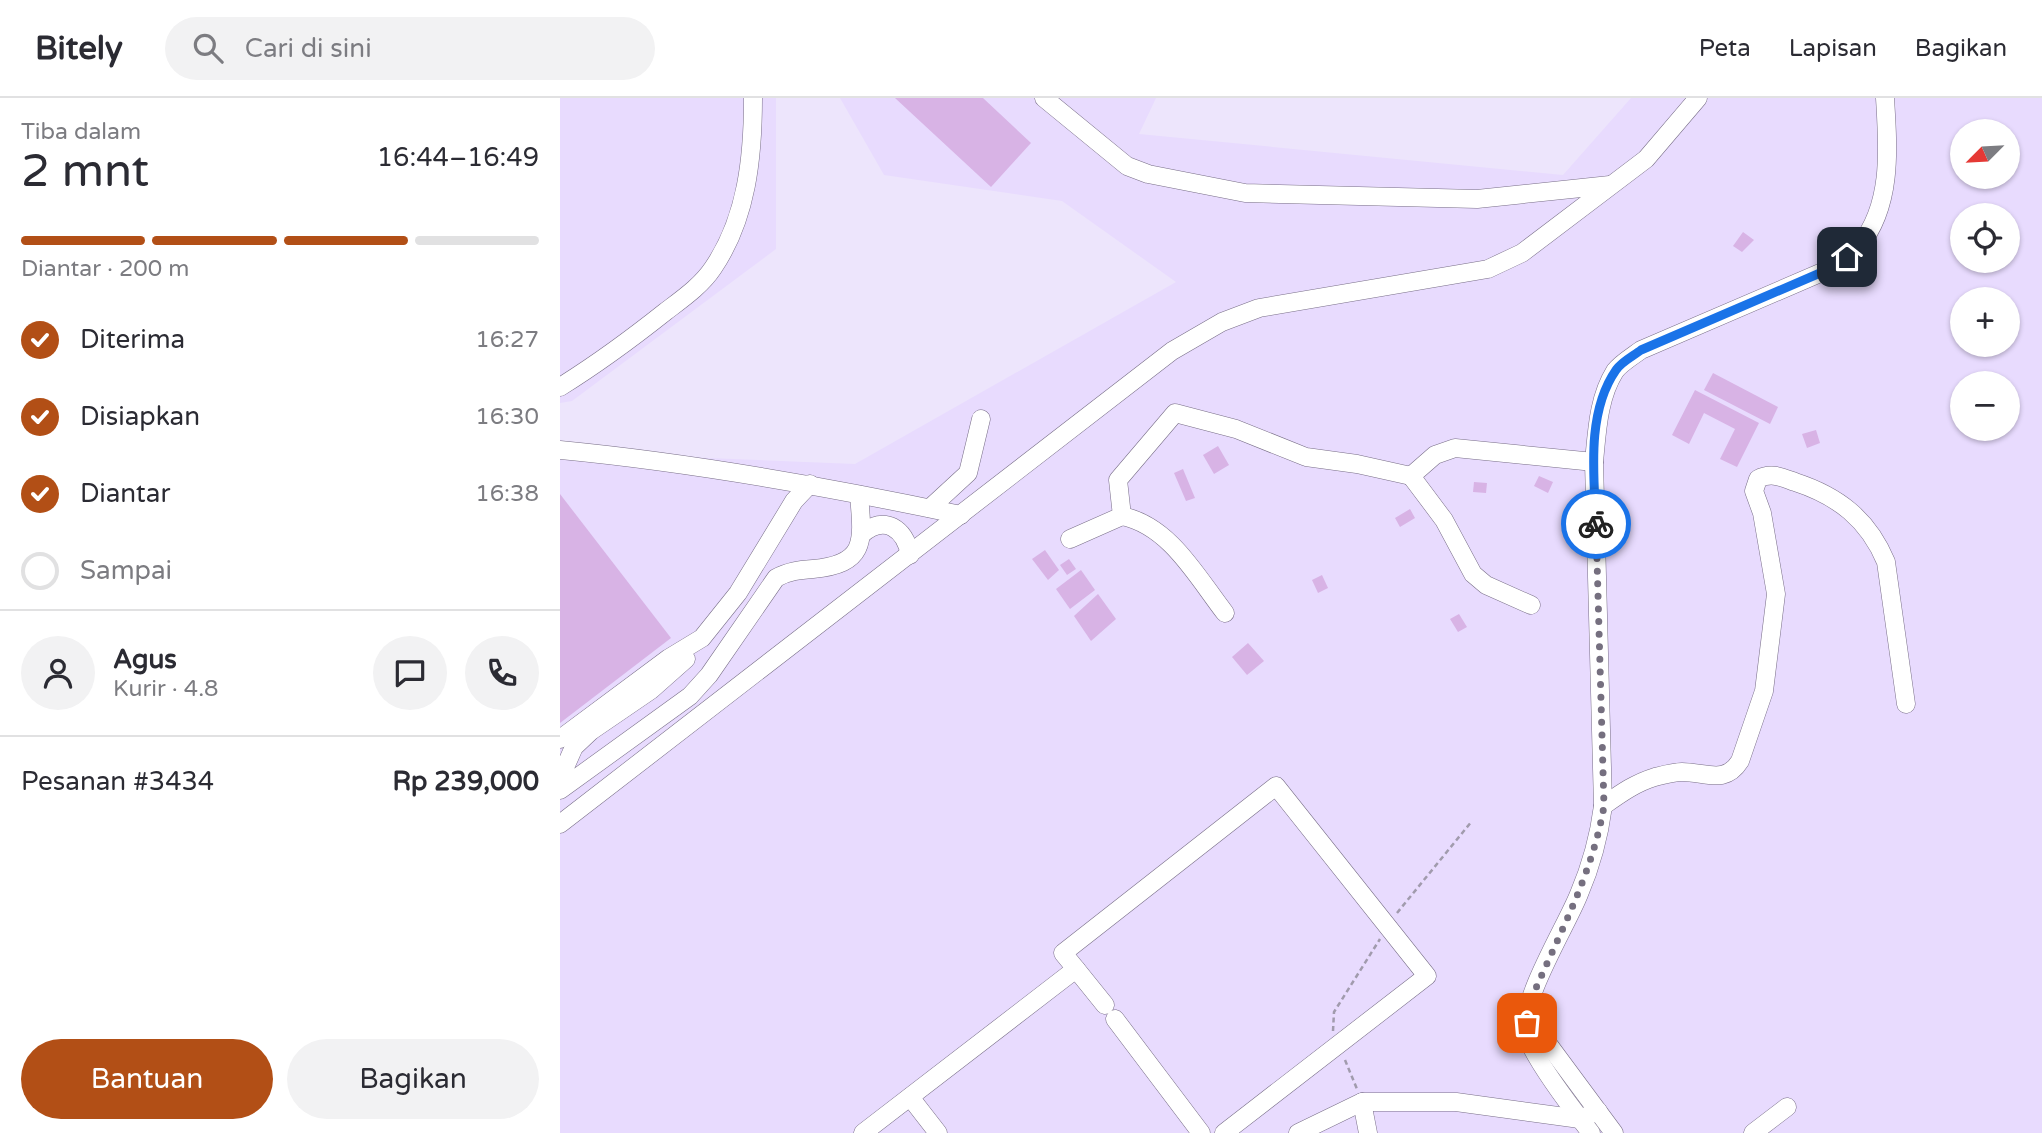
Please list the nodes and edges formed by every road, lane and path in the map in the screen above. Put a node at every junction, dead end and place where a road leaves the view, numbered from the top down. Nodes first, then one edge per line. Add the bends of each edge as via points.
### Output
1 (753, 98) edge
2 (1044, 98) edge
3 (1698, 98) edge
4 (1885, 98) edge
5 (1610, 185) junction
6 (560, 387) edge
7 (981, 419) dead end
8 (560, 450) edge
9 (1594, 462) junction
10 (1411, 476) junction
11 (810, 485) junction
12 (859, 495) junction
13 (930, 508) junction
14 (961, 515) junction
15 (1122, 516) junction
16 (862, 534) junction
17 (1070, 539) dead end
18 (910, 555) junction
19 (1531, 605) dead end
20 (1225, 613) dead end
21 (702, 638) junction
22 (1906, 704) dead end
23 (560, 739) edge
24 (562, 789) edge
25 (1604, 806) junction
26 (1472, 821) dead end
27 (560, 824) edge
28 (1395, 916) dead end
29 (1382, 937) dead end
30 (1076, 969) junction
31 (1527, 1023) junction
32 (1333, 1034) dead end
33 (1342, 1054) dead end
34 (910, 1097) junction
35 (1362, 1102) junction
36 (1787, 1107) dead end
37 (1598, 1111) junction
38 (1586, 1126) edge
39 (863, 1133) edge
40 (938, 1133) edge
41 (1201, 1133) edge
42 (1224, 1133) edge
43 (1298, 1133) edge
44 (1368, 1133) edge
45 (1614, 1133) edge
46 (1753, 1133) edge

1 - 6 street via 747,191 713,269 613,354
2 - 5 street via 1127,166 1245,193 1477,199
3 - 5 street via 1646,159
4 - 9 street via 1887,176 1877,217 1859,247 1834,267 1674,334 1616,369 1597,423
5 - 14 street via 1522,253 1488,270 1259,309 1222,322 1172,351
7 - 13 street via 968,473
8 - 11 street
9 - 10 street via 1455,448 1436,455
9 - 25 street
10 - 15 street via 1306,457 1236,429 1175,413 1118,480
10 - 19 street via 1444,520 1473,574 1486,585
11 - 12 street
11 - 21 street via 794,501 738,593
12 - 13 street
12 - 16 street
13 - 14 street
14 - 18 street
15 - 17 street
15 - 20 street via 1167,539
16 - 18 street via 877,524 889,524 905,537
16 - 24 street via 857,552 846,562 776,578 690,696
18 - 27 street
21 - 23 street
21 - 24 street via 689,657 651,690 574,747
22 - 25 street via 1886,562 1879,545 1842,503 1822,491 1765,475 1758,479 1754,491 1776,594 1764,691 1740,761 1726,775 1681,772 1656,777 1630,787
25 - 31 street via 1585,878 1530,1002
26 - 28 path
29 - 32 path via 1334,1012
30 - 34 street
30 - 41 street
30 - 42 street via 1063,953 1276,786 1427,976
31 - 37 street via 1537,1029
31 - 38 street via 1531,1044
33 - 35 path
34 - 39 street
34 - 40 street
35 - 38 street via 1456,1102
35 - 43 street
35 - 44 street
36 - 46 street
37 - 38 street
37 - 45 street

